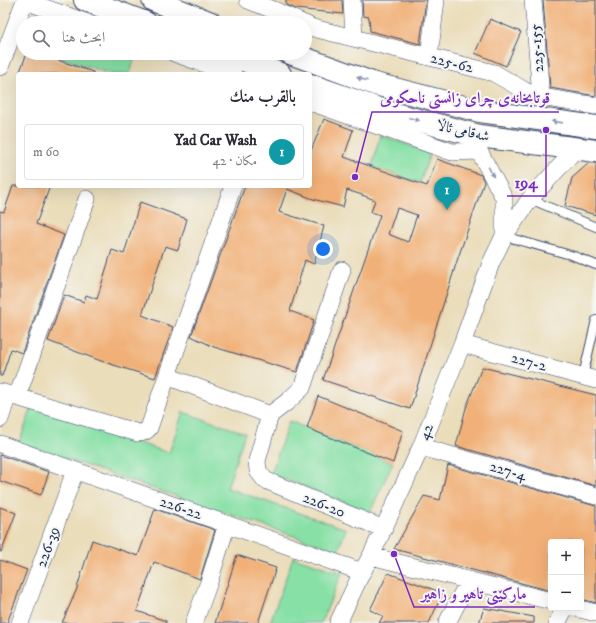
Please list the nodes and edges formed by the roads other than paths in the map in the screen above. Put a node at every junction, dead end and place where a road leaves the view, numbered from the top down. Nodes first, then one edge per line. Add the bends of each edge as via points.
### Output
1 (25, 0) edge
2 (85, 0) edge
3 (153, 0) edge
4 (248, 0) edge
5 (352, 0) edge
6 (436, 0) edge
7 (533, 0) edge
8 (266, 3) edge
9 (19, 16) edge
10 (69, 16) edge
11 (127, 16) edge
12 (193, 16) edge
13 (289, 16) edge
14 (16, 24) edge
15 (312, 28) edge
16 (354, 38) junction
17 (429, 57) junction
18 (194, 60) edge
19 (243, 60) edge
20 (309, 60) edge
21 (0, 67) edge
22 (227, 72) edge
23 (275, 72) edge
24 (312, 87) edge
25 (541, 96) junction
26 (312, 103) edge
27 (596, 106) edge
28 (596, 127) edge
29 (458, 131) junction
30 (586, 150) edge
31 (479, 152) junction
32 (232, 188) edge
33 (87, 199) dead end
34 (530, 199) junction
35 (596, 227) edge
36 (504, 236) junction
37 (596, 265) edge
38 (342, 270) dead end
39 (596, 320) edge
40 (462, 344) junction
41 (167, 376) junction
42 (589, 378) edge
43 (8, 394) edge
44 (270, 415) junction
45 (0, 419) edge
46 (0, 444) edge
47 (421, 447) junction
48 (75, 471) junction
49 (596, 496) edge
50 (227, 524) junction
51 (384, 529) junction
52 (372, 556) junction
53 (362, 572) junction
54 (469, 580) junction
55 (548, 601) edge
56 (584, 610) edge
57 (563, 611) edge
58 (596, 613) edge
59 (20, 623) edge
60 (194, 623) edge
61 (338, 623) edge
62 (447, 623) edge
63 (557, 623) edge

1 - 9 street
1 - 10 street
2 - 11 main road
3 - 12 main road
4 - 8 street
5 - 16 street
6 - 17 street
7 - 25 street, 225-155
8 - 13 street
14 - 21 street
15 - 16 street, 225-62
16 - 17 street, 225-62
17 - 25 street, 225-62 via 494,73 526,92
18 - 22 street
19 - 23 main road
28 -> 20 main road, شه‌قامی ئاڵا via 480,111 375,84
24 -> 29 main road, شه‌قامی ئاڵا via 387,112
25 - 27 street, 225-62
26 - 31 street via 452,152
29 - 30 main road, شه‌قامی ئاڵا
29 - 31 street
30 - 34 street, 42
31 -> 36 street via 504,198
32 - 41 street
33 - 43 street
34 - 35 lane
34 - 36 street, 42
36 - 37 lane
36 - 40 street, 42 via 491,263
38 - 44 street via 302,388
39 - 42 lane
40 - 42 street, 227-2
40 - 47 street, 42
41 - 43 street via 149,428 141,433
41 - 44 street
43 - 45 street
44 - 51 street, 226-20 via 257,461 258,471 265,480
46 - 48 street, 226-22
47 - 49 street, 227-4
47 - 51 street, 42
48 - 50 street, 226-22
48 - 59 street, 226-39
50 - 53 street, 226-22
50 - 60 street
51 - 52 street, 42
52 - 53 street, 42
52 - 54 street
53 - 61 street, 42
54 - 55 street
54 - 62 street
56 - 58 street
57 - 63 street

